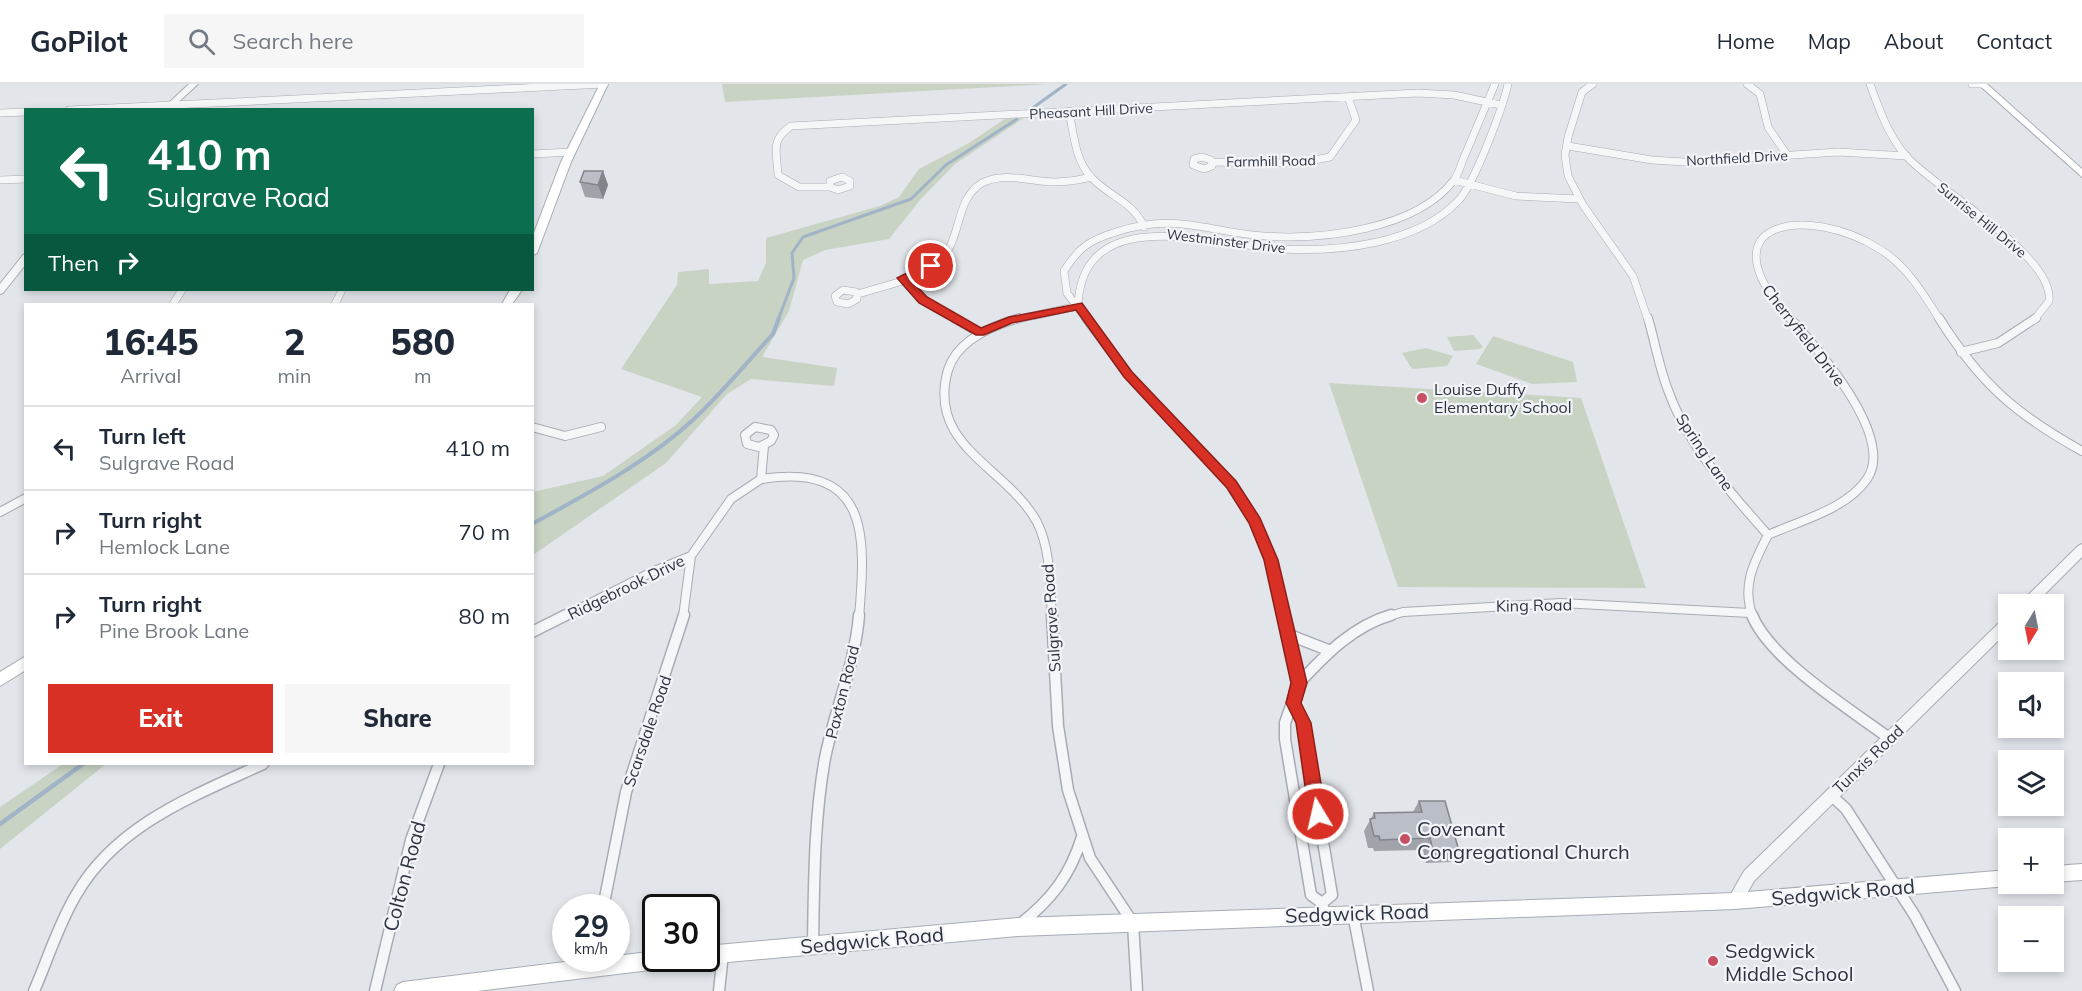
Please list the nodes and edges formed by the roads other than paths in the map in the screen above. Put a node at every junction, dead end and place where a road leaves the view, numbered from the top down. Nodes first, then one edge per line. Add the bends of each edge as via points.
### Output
1 (194, 84) edge
2 (604, 84) edge
3 (1494, 84) edge
4 (1508, 84) edge
5 (1593, 84) edge
6 (1747, 84) edge
7 (1870, 84) edge
8 (1972, 84) edge
9 (1982, 84) edge
10 (1348, 97) junction
11 (1486, 101) junction
12 (1501, 105) junction
13 (168, 107) edge
14 (135, 108) edge
15 (24, 111) edge
16 (1069, 112) junction
17 (0, 113) edge
18 (1568, 146) junction
19 (571, 152) junction
20 (534, 154) edge
21 (1787, 155) junction
22 (1907, 156) junction
23 (1213, 162) dead end
24 (2082, 174) edge
25 (1091, 177) junction
26 (24, 179) edge
27 (0, 180) edge
28 (1454, 180) junction
29 (1469, 185) junction
30 (830, 188) dead end
31 (1579, 199) junction
32 (1143, 223) junction
33 (1146, 235) junction
34 (534, 248) edge
35 (24, 260) edge
36 (903, 278) junction
37 (0, 291) edge
38 (858, 294) dead end
39 (1078, 306) junction
40 (980, 333) junction
41 (1961, 352) junction
42 (534, 428) edge
43 (602, 428) dead end
44 (764, 446) dead end
45 (2082, 451) edge
46 (761, 479) junction
47 (24, 499) edge
48 (0, 512) edge
49 (1768, 535) junction
50 (2082, 549) edge
51 (691, 556) junction
52 (2037, 594) edge
53 (1750, 613) junction
54 (534, 631) edge
55 (1998, 633) edge
56 (1287, 634) junction
57 (1328, 650) junction
58 (24, 663) edge
59 (0, 680) edge
60 (1299, 683) junction
61 (1294, 703) junction
62 (1889, 738) junction
63 (261, 765) edge
64 (439, 765) edge
65 (1831, 795) junction
66 (1082, 837) junction
67 (2082, 872) edge
68 (2064, 873) edge
69 (1998, 879) edge
70 (1897, 888) junction
71 (605, 894) edge
72 (1735, 901) junction
73 (1324, 909) junction
74 (1353, 914) junction
75 (1132, 921) junction
76 (1018, 927) junction
77 (813, 945) junction
78 (720, 954) edge
79 (552, 970) edge
80 (717, 972) edge
81 (34, 991) edge
82 (375, 991) edge
83 (407, 991) edge
84 (719, 991) edge
85 (1137, 991) edge
86 (1368, 991) edge
87 (1955, 991) edge

1 - 13 street
2 - 13 street
2 - 19 main road
3 - 11 street, Westminster Drive
4 - 12 street, Westminster Drive
5 - 18 street, Spring Lane via 1582,92
6 - 21 street via 1760,94 1768,127
7 - 22 street, Sunrise Hill Drive via 1887,124
8 - 9 street
9 - 24 main road
10 - 11 street, Pheasant Hill Drive via 1437,93
10 - 16 street, Pheasant Hill Drive
10 - 23 street, Farmhill Road via 1356,120 1330,157 1300,162
11 - 12 street, Pheasant Hill Drive
11 - 28 street, Westminster Drive
12 - 29 street, Westminster Drive
13 - 14 street
15 - 17 street
16 - 25 street via 1078,157
16 - 30 street, Pheasant Hill Drive via 784,129 776,140 778,175 799,187
18 - 21 street, Northfield Drive via 1684,162
18 - 31 street, Spring Lane via 1564,164
19 - 20 street
19 - 34 main road
21 - 22 street, Northfield Drive via 1838,152
22 - 41 street, Sunrise Hill Drive via 2024,252 2050,288 2050,301 2039,316 2016,333 1991,348
25 - 32 street via 1128,202
25 - 36 street via 1054,182 1001,178 980,184 970,196 945,254 931,266
26 - 27 street
28 - 29 street
28 - 32 street, Westminster Drive via 1415,212 1349,233 1280,237 1180,222
29 - 31 street via 1524,198
29 - 33 street, Westminster Drive via 1457,202 1426,222 1395,236 1350,246 1281,249 1187,235
31 - 49 street, Spring Lane via 1633,277 1674,407 1728,488
32 - 33 street
32 - 39 street, Westminster Drive via 1108,233 1070,258 1064,271 1064,286
33 - 39 street, Westminster Drive via 1109,248 1090,263 1079,283
35 - 37 street
36 - 38 street
36 - 40 street via 923,300
39 - 40 street, Sulgrave Road via 1009,320
39 - 56 street, Westminster Drive via 1128,374 1232,484 1249,510 1271,560
40 - 66 street, Sulgrave Road via 959,351 949,368 943,406 960,443 1012,488 1038,524 1049,566 1058,741
41 - 45 street, Cherryfield Drive via 2002,398
41 - 49 street, Cherryfield Drive via 1910,275 1871,241 1826,226 1804,226 1780,227 1756,241 1756,264 1765,285 1833,367 1866,428 1873,447 1874,467 1867,483 1853,495
42 - 43 street via 566,435
44 - 46 street
46 - 51 street, Ridgebrook Drive via 731,499
46 - 77 street, Paxton Road via 779,475 804,477 832,486 849,502 860,522 861,598 853,660 825,757 815,834
47 - 48 street
49 - 53 street via 1752,565 1747,586
50 - 52 street
51 - 54 street, Ridgebrook Drive
51 - 71 street, Scarsdale Road via 690,588 679,640 620,811
53 - 57 street, King Road via 1561,603 1444,608 1380,618
53 - 62 street via 1774,648
55 - 62 street, Tunxis Road
56 - 57 street
56 - 60 street, Westminster Drive
57 - 60 street, King Road
58 - 59 main road
60 - 61 street, Westminster Drive
61 - 73 street via 1303,723 1332,895
61 - 73 street, Westminster Drive via 1285,731 1293,794 1311,895
62 - 65 street, Tunxis Road
63 - 81 street via 162,812 111,851 75,897
64 - 82 street, Colton Road via 411,840
65 - 70 street via 1846,810
65 - 72 street, Tunxis Road via 1749,876
66 - 75 street, Sulgrave Road via 1094,864
66 - 76 street via 1075,864 1060,890
67 - 68 main road
69 - 70 main road, Sedgwick Road
70 - 72 main road, Sedgwick Road
70 - 87 street
72 - 74 main road, Sedgwick Road
73 - 74 main road, Sedgwick Road
73 - 75 main road, Sedgwick Road
74 - 86 street
75 - 76 main road, Sedgwick Road
75 - 85 street
76 - 77 main road, Sedgwick Road
77 - 78 main road, Sedgwick Road
79 - 83 main road
80 - 84 street

